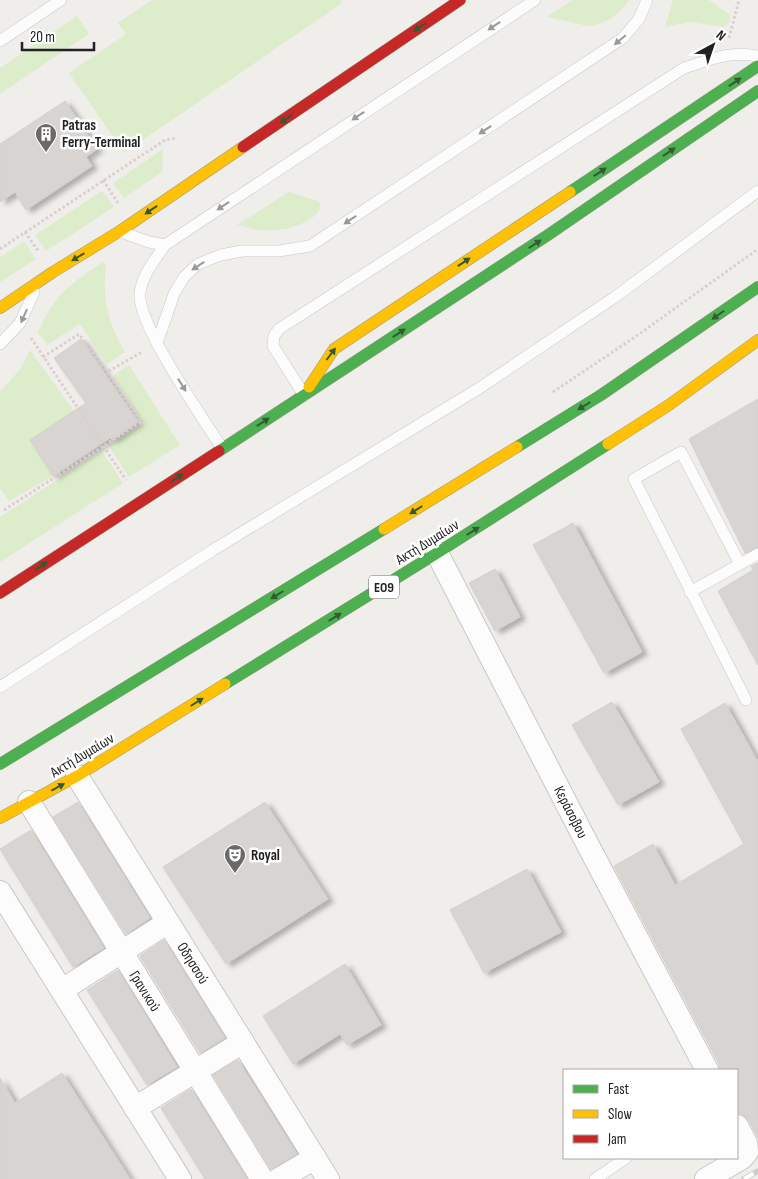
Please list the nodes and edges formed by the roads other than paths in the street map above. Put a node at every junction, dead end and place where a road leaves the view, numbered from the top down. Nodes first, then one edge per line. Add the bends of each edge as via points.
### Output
1 (61, 0) edge
2 (460, 0) edge
3 (535, 0) edge
4 (647, 0) edge
5 (0, 41) edge
6 (758, 56) edge
7 (758, 66) edge
8 (758, 91) edge
9 (758, 191) edge
10 (120, 231) junction
11 (165, 245) junction
12 (39, 281) junction
13 (758, 287) edge
14 (0, 308) edge
15 (758, 340) edge
16 (0, 344) edge
17 (157, 344) junction
18 (304, 395) junction
19 (222, 448) junction
20 (437, 553) junction
21 (758, 554) edge
22 (740, 564) junction
23 (690, 592) junction
24 (0, 593) edge
25 (0, 687) edge
26 (746, 700) dead end
27 (0, 764) edge
28 (78, 776) junction
29 (29, 802) junction
30 (0, 818) edge
31 (0, 892) edge
32 (168, 923) junction
33 (121, 952) junction
34 (62, 990) junction
35 (242, 1042) junction
36 (706, 1069) edge
37 (195, 1072) junction
38 (136, 1108) junction
39 (738, 1128) edge
40 (315, 1158) junction
41 (625, 1159) edge
42 (180, 1179) edge
43 (262, 1179) edge
44 (280, 1179) edge
45 (328, 1179) edge
46 (595, 1179) edge
47 (706, 1179) edge

1 - 5 lane
2 -> 10 main road
3 -> 11 lane
4 -> 17 lane via 639,19 623,38 310,246 279,251 242,251 198,264 184,277 174,294
6 - 18 lane via 726,54 684,68 279,329 273,346
18 -> 7 main road via 334,349
18 -> 8 main road via 548,235
9 - 25 lane via 615,296 478,389 213,550
10 - 11 lane
10 -> 12 main road
11 - 17 lane via 142,281 139,295
12 - 14 main road
12 -> 16 lane via 20,323
13 -> 27 main road via 601,395
20 -> 15 main road, Ακτή Δυμαίων / ΕΟ9 via 661,410
17 -> 19 lane
19 -> 18 main road
24 -> 19 main road
28 -> 20 main road, Ακτή Δυμαίων / ΕΟ9
20 - 36 street, Κεράσοβου
21 - 22 lane
22 - 23 lane
22 - 23 lane via 681,452 634,479
23 - 26 lane
29 -> 28 main road, Ακτή Δυμαίων / ΕΟ9
28 - 32 street, Οδησσού
29 - 30 main road, Ακτή Δυμαίων / ΕΟ9
29 - 33 street, Γρανικού
31 - 34 street
32 - 33 street
32 - 35 street, Οδησσού
33 - 34 street
33 - 37 street, Γρανικού
34 - 38 street
35 - 37 street
35 - 40 street, Οδησσού
37 - 38 street
37 - 43 street, Γρανικού
38 - 42 street
39 - 47 street via 747,1152
40 - 44 street
40 - 45 street, Οδησσού
41 - 46 lane

